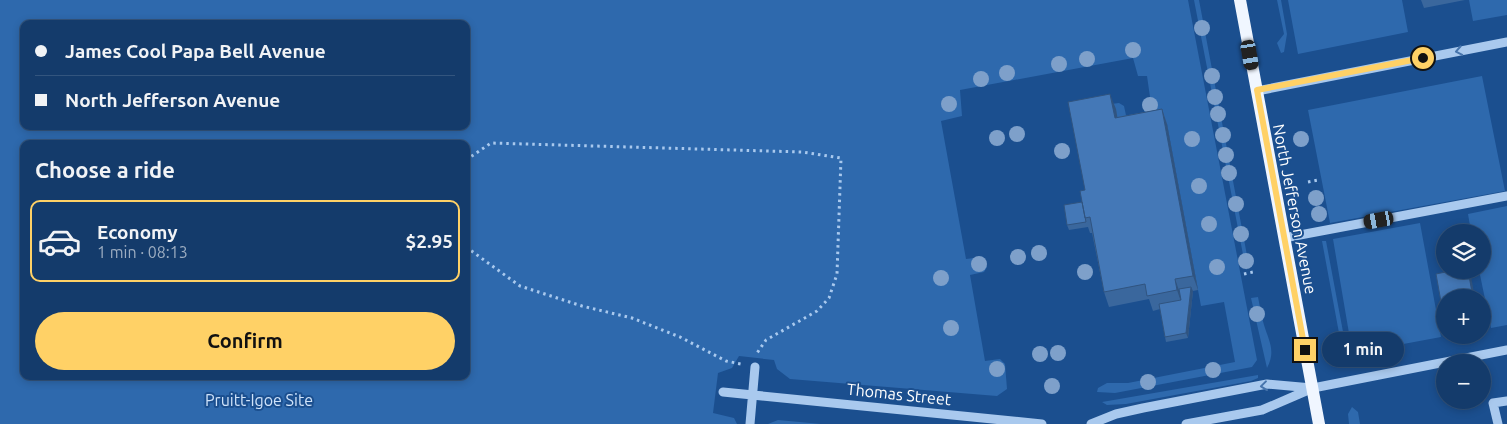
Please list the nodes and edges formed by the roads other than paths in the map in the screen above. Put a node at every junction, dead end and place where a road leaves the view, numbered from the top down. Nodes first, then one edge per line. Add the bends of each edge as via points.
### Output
1 (1240, 0) edge
2 (1507, 42) edge
3 (1257, 90) junction
4 (1507, 196) edge
5 (1284, 238) junction
6 (1507, 350) edge
7 (755, 367) road end
8 (1312, 388) junction
9 (723, 392) dead end
10 (752, 395) junction
11 (1507, 401) edge
12 (750, 424) edge
13 (1042, 424) edge
14 (1091, 424) edge
15 (1186, 424) edge
16 (1319, 424) edge
17 (1498, 424) edge

1 - 3 main road, North Jefferson Avenue
2 -> 3 street
3 - 5 main road, North Jefferson Avenue
4 - 5 street
5 - 8 main road, North Jefferson Avenue
6 - 8 street
7 - 10 street
8 -> 14 street via 1267,384 1116,414
8 - 15 street via 1262,410
8 - 16 main road, North Jefferson Avenue
9 - 10 street, Thomas Street
10 - 12 street
10 - 13 street, Thomas Street
11 - 17 street via 1493,403

